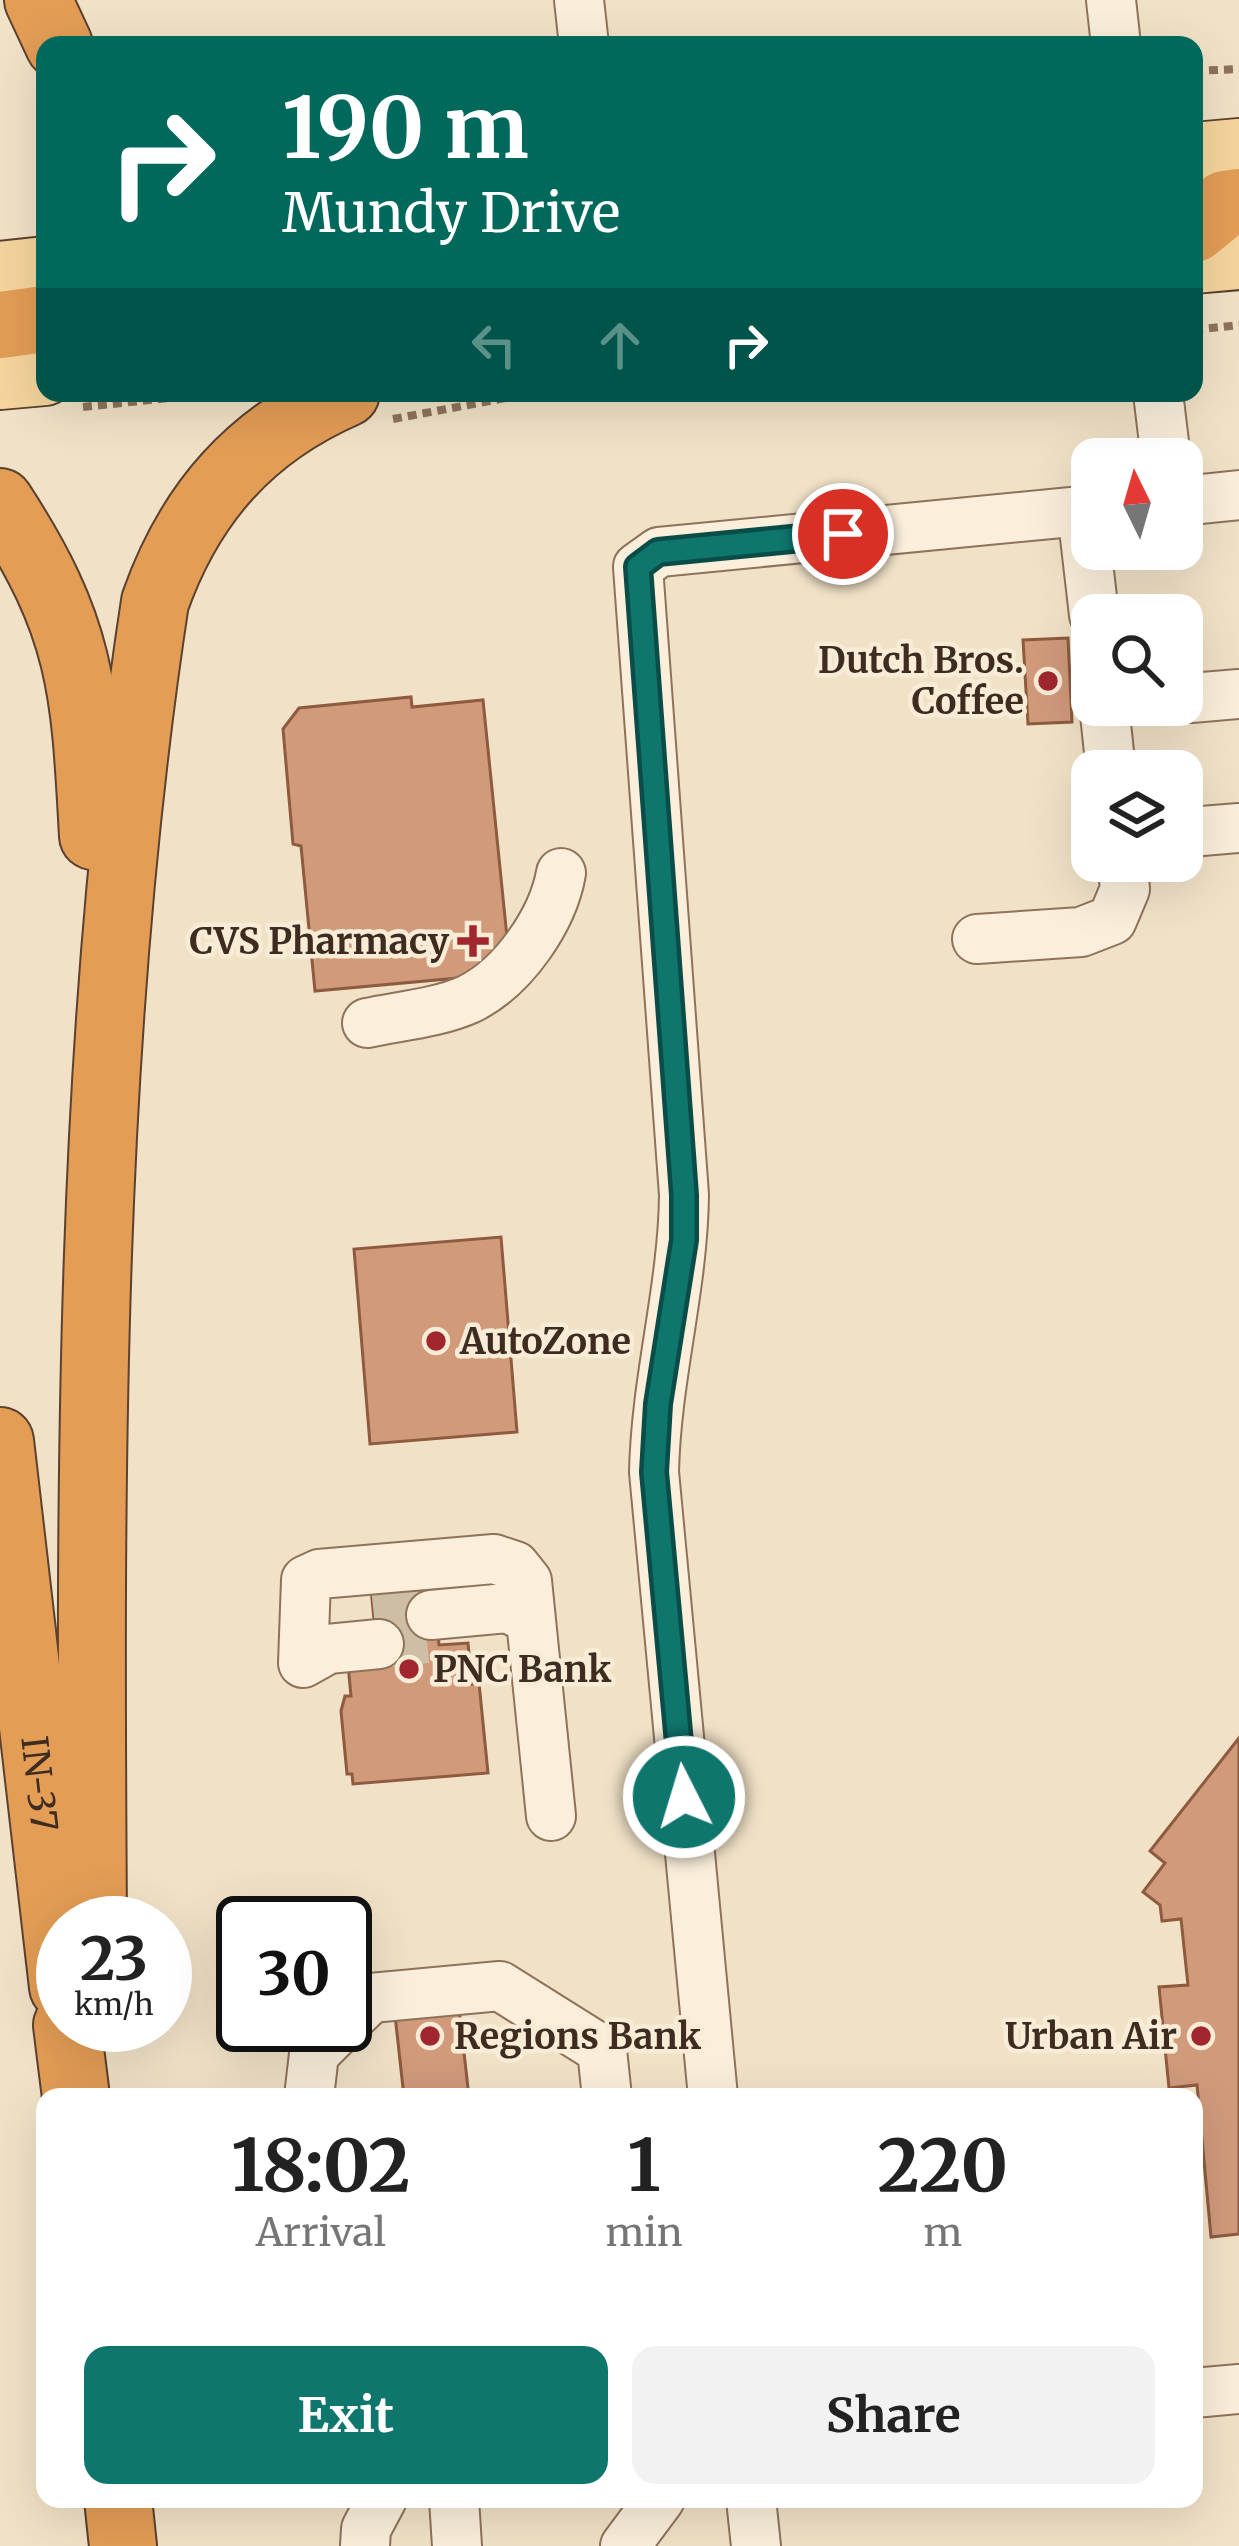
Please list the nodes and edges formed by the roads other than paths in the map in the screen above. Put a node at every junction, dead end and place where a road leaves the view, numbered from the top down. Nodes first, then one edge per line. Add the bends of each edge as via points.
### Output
1 (38, 0) edge
2 (579, 0) edge
3 (1111, 0) edge
4 (55, 36) edge
5 (583, 36) edge
6 (1115, 36) edge
7 (1239, 149) edge
8 (1203, 153) edge
9 (1239, 202) edge
10 (1203, 222) edge
11 (1239, 259) edge
12 (1203, 262) edge
13 (36, 268) edge
14 (0, 272) edge
15 (36, 321) edge
16 (0, 325) edge
17 (0, 354) edge
18 (36, 371) edge
19 (0, 379) edge
20 (36, 380) edge
21 (1159, 402) edge
22 (362, 408) edge
23 (1163, 438) edge
24 (1239, 495) edge
25 (1203, 499) edge
26 (0, 502) edge
27 (1071, 513) edge
28 (1239, 694) edge
29 (1203, 697) edge
30 (561, 872) dead end
31 (1124, 882) edge
32 (976, 939) dead end
33 (367, 1023) dead end
34 (105, 1038) junction
35 (0, 1441) edge
36 (433, 1615) tunnel mouth
37 (531, 1617) junction
38 (375, 1620) tunnel mouth
39 (551, 1816) dead end
40 (52, 1896) edge
41 (93, 1896) edge
42 (372, 1998) edge
43 (71, 2052) edge
44 (83, 2052) edge
45 (316, 2052) edge
46 (604, 2073) edge
47 (76, 2088) edge
48 (78, 2088) edge
49 (310, 2088) edge
50 (712, 2088) edge
51 (1239, 2389) edge
52 (1203, 2392) edge
53 (119, 2508) edge
54 (377, 2508) edge
55 (455, 2508) edge
56 (653, 2508) edge
57 (753, 2508) edge
58 (123, 2546) edge
59 (365, 2546) edge
60 (457, 2546) edge
61 (625, 2546) edge
62 (756, 2546) edge

1 - 4 highway
2 - 5 street
3 - 6 street
7 - 8 main road
9 - 10 highway
11 - 12 main road
13 - 14 main road
15 - 16 highway
17 - 18 highway
19 - 20 main road
21 - 23 street
22 - 34 highway via 304,412 227,472 173,552 155,602 138,711
24 - 25 street
26 - 34 highway via 69,628 86,693
27 - 50 street via 658,552 638,567 684,1195 654,1472
28 - 29 street
30 - 33 street via 544,928 482,990 448,1006
31 - 32 street via 1112,920 1081,932
34 - 41 highway via 91,1592
35 - 40 highway, IN-37
36 - 37 street via 515,1630
37 - 38 street via 523,1573 494,1559 306,1580 302,1639 320,1625
37 - 39 street
42 - 46 street via 500,1986
43 - 47 highway
44 - 48 highway
45 - 49 street
51 - 52 street
53 - 58 highway
54 - 59 street
55 - 60 street
56 - 61 street
57 - 62 street

